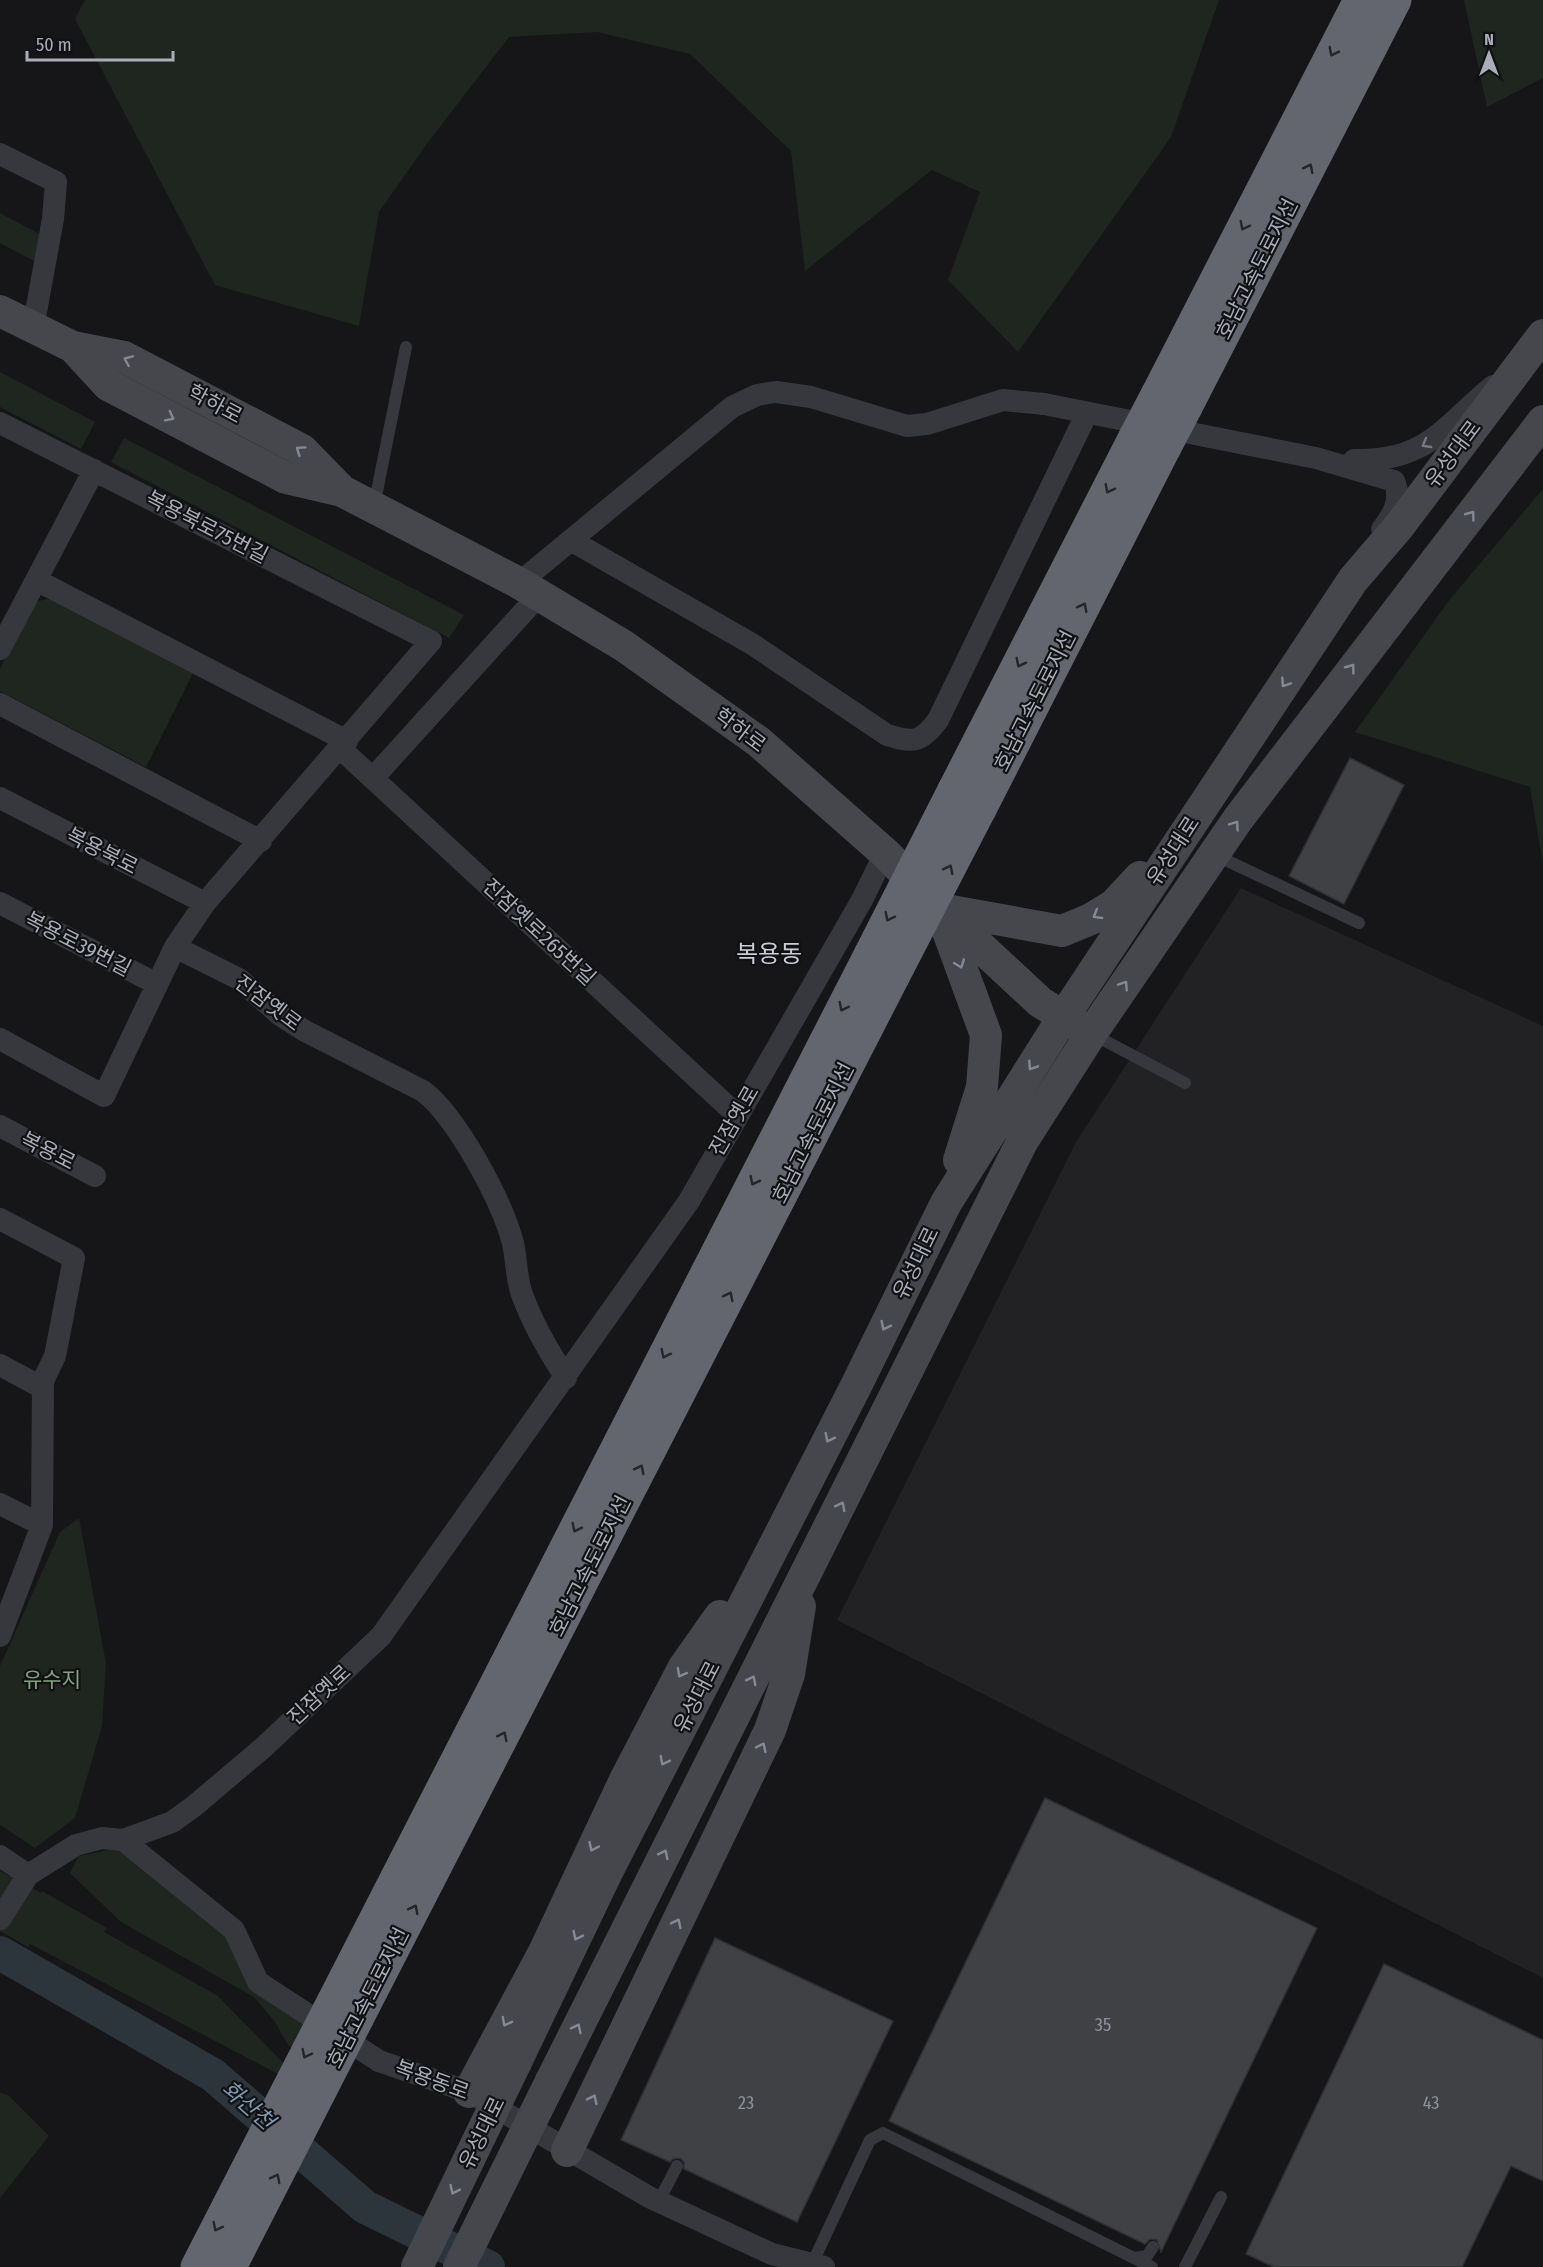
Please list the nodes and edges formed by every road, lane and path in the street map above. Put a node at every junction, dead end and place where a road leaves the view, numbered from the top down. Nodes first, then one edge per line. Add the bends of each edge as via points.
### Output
1 (1360, 0) edge
2 (1395, 0) edge
3 (0, 154) edge
4 (0, 311) edge
5 (33, 328) junction
6 (1543, 335) edge
7 (406, 347) dead end
8 (1518, 365) junction
9 (1172, 401) junction
10 (1088, 413) junction
11 (1543, 421) edge
12 (0, 423) edge
13 (1316, 458) junction
14 (94, 470) junction
15 (374, 507) junction
16 (572, 542) junction
17 (36, 580) junction
18 (1353, 580) junction
19 (529, 589) junction
20 (0, 649) edge
21 (0, 704) edge
22 (344, 745) junction
23 (373, 778) junction
24 (0, 798) edge
25 (1197, 814) junction
26 (261, 841) junction
27 (885, 853) junction
28 (1214, 854) junction
29 (0, 903) edge
30 (205, 903) junction
31 (940, 909) junction
32 (1359, 923) dead end
33 (175, 946) junction
34 (157, 984) junction
35 (1064, 1016) junction
36 (1091, 1034) junction
37 (0, 1039) edge
38 (1185, 1083) dead end
39 (737, 1115) junction
40 (0, 1126) edge
41 (95, 1176) dead end
42 (946, 1203) junction
43 (0, 1219) edge
44 (0, 1365) edge
45 (566, 1378) junction
46 (43, 1388) junction
47 (0, 1503) edge
48 (786, 1522) junction
49 (42, 1526) junction
50 (805, 1577) junction
51 (0, 1636) edge
52 (123, 1840) junction
53 (0, 1856) edge
54 (25, 1879) junction
55 (0, 1919) edge
56 (345, 2009) junction
57 (469, 2092) junction
58 (567, 2151) junction
59 (677, 2166) dead end
60 (1221, 2197) dead end
61 (659, 2201) junction
62 (1153, 2247) dead end
63 (1133, 2257) junction
64 (818, 2265) edge
65 (197, 2267) edge
66 (230, 2267) edge
67 (417, 2267) edge
68 (459, 2267) edge
69 (1152, 2267) edge
70 (1185, 2267) edge

1 -> 9 highway, 호남고속도로지선
9 -> 2 highway, 호남고속도로지선
3 - 5 street via 56,182
4 - 5 street, 학하로
5 - 15 street, 학하로 via 72,347 108,385 286,478 342,491
6 - 8 street, 유성대로
7 - 15 lane
8 -> 13 street via 1433,440 1410,453 1381,460
8 - 18 street, 유성대로 via 1400,525
9 - 56 highway, 호남고속도로지선, bridge
10 - 13 street
10 - 16 street via 1003,400 927,424 907,426 811,397 776,392 757,395 732,406
10 - 16 street via 938,720 918,740 887,735 752,644
28 -> 11 street, 유성대로 via 1377,634
12 - 14 street, 복용북로75번길
13 - 18 street via 1385,477 1394,481 1399,491 1391,518 1370,544
14 - 17 street
14 - 22 street, 복용북로75번길 via 432,641
15 - 19 street, 학하로
16 - 19 street
17 - 20 street
17 - 22 street
18 -> 25 street, 유성대로
19 - 23 street
19 - 27 street, 학하로 via 624,646 759,742
21 - 26 street
22 - 23 street, 진잠옛로265번길
22 - 26 street
23 - 39 street, 진잠옛로265번길
24 - 30 street, 복용북로
25 -> 31 street via 1114,905 1091,920 1062,931
25 - 35 street, 유성대로
26 - 30 street
27 - 31 street, 학하로
27 - 39 street, 진잠옛로 via 862,900
28 - 32 lane
36 -> 28 street, 유성대로
29 - 34 street, 복용로39번길
30 - 33 street
31 - 35 street, 학하로 via 1040,1002
31 -> 42 street via 986,1035 982,1087
33 - 34 street
33 - 45 street, 진잠옛로 via 240,979 280,1015 305,1031 423,1091 440,1104 500,1206 513,1244 521,1295 540,1339
34 - 37 street via 104,1096
35 - 36 street, 학하로
35 -> 42 street, 유성대로
36 - 38 lane
50 -> 36 street, 유성대로 via 1022,1142
39 - 45 street, 진잠옛로 via 689,1201
40 - 41 street, 복용로
42 -> 48 street, 유성대로
43 - 46 street via 74,1258 55,1356
44 - 46 street
45 - 52 street, 진잠옛로 via 381,1636 264,1747 193,1807 171,1822
46 - 49 street
47 - 49 street
48 -> 57 street via 684,1667
48 -> 67 street, 유성대로, bridge via 606,1874
49 - 51 street
58 -> 50 street via 770,1730 789,1674
68 -> 50 street, 유성대로, bridge
52 - 54 street, 진잠옛로 via 102,1838 76,1845
52 - 57 street, 복용동로 via 234,1930 258,1982 379,2061
53 - 54 street
54 - 55 street, 진잠옛로
56 -> 65 highway, 호남고속도로지선, bridge
66 -> 56 highway, 호남고속도로지선, bridge
57 - 58 street, 복용동로
58 - 61 street, 복용동로
59 - 61 lane
60 - 70 lane
61 - 64 street, 복용동로 via 772,2254
62 - 63 lane via 1147,2256
63 - 64 lane via 883,2133 870,2140
63 - 69 lane

